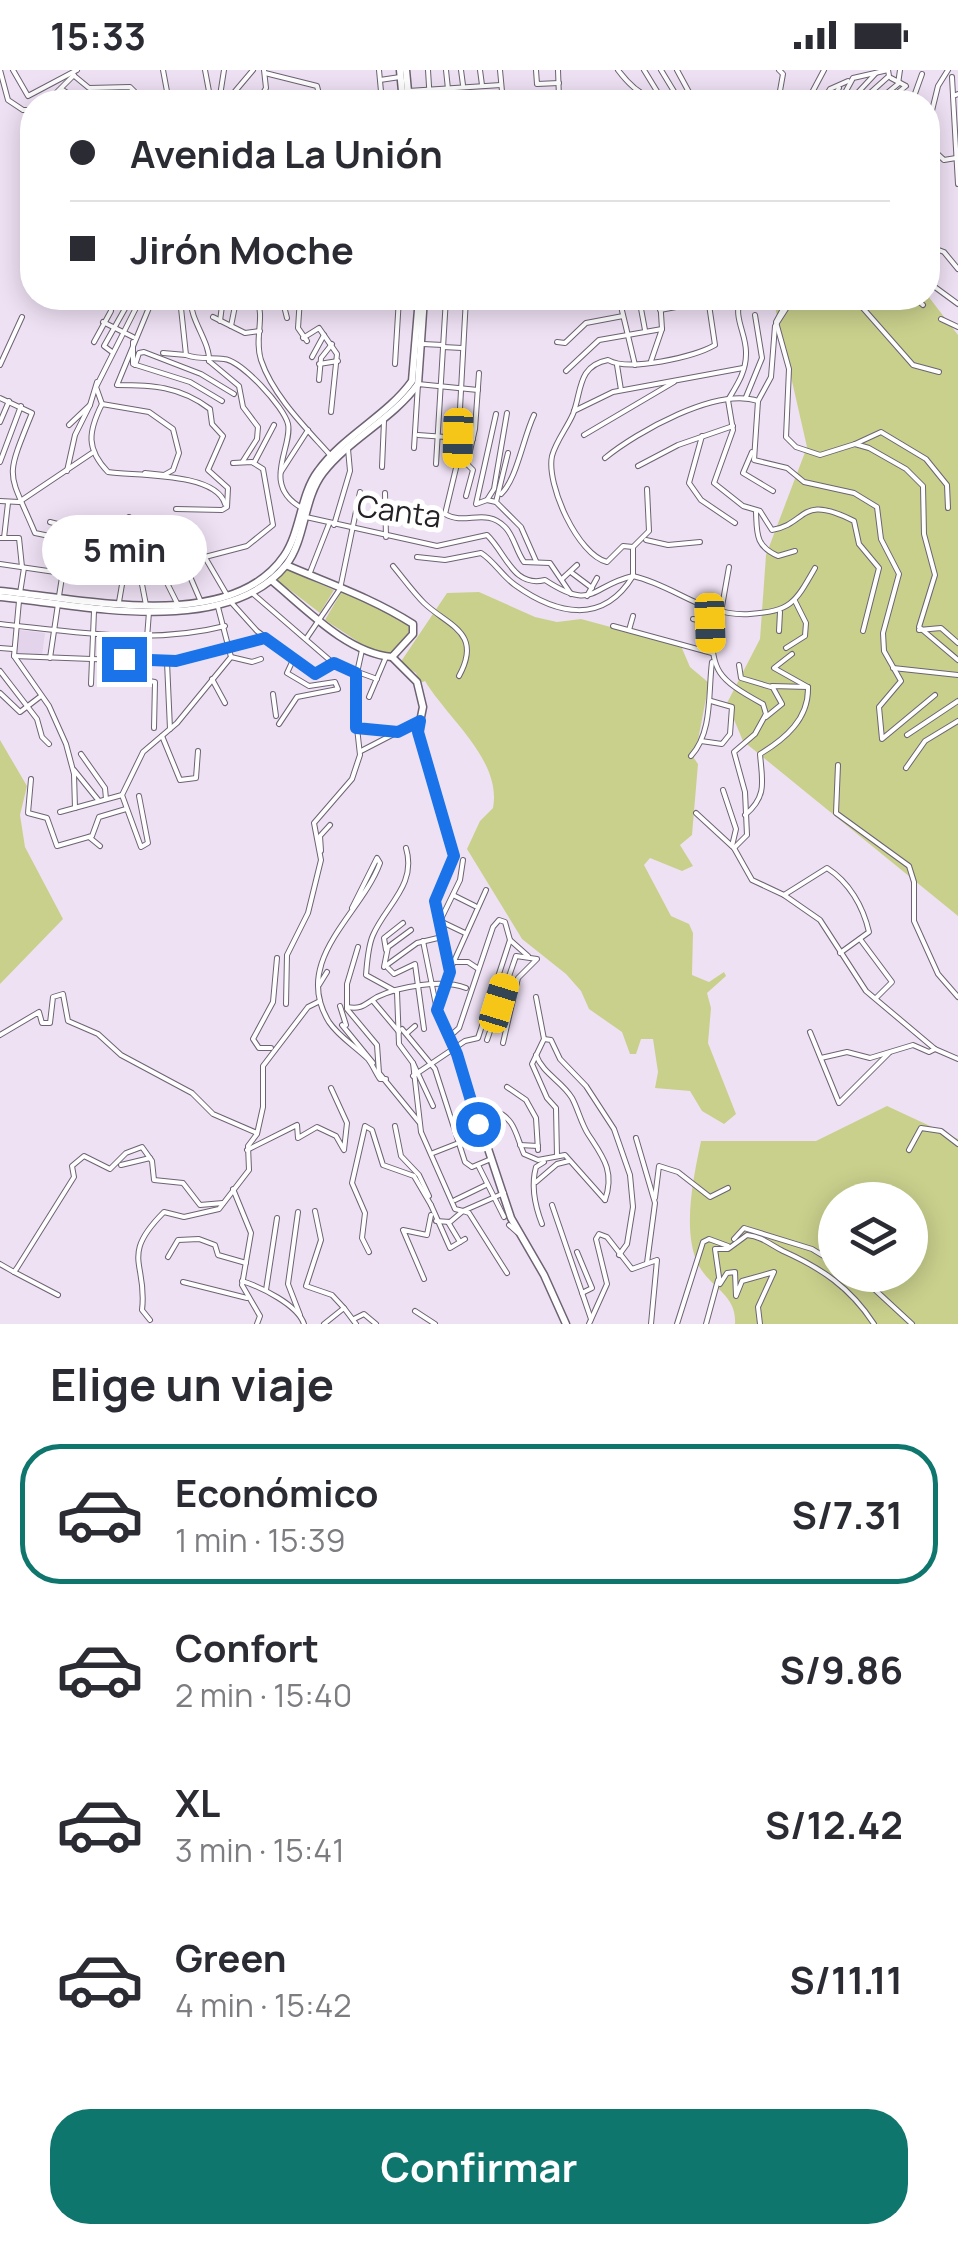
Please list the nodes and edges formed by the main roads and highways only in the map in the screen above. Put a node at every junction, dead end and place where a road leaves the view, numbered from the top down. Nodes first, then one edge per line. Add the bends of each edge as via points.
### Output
1 (421, 310) edge
2 (422, 310) edge
3 (365, 430) junction
4 (286, 564) junction
5 (271, 580) junction
6 (0, 594) edge
7 (229, 598) junction
8 (58, 599) junction
9 (147, 609) junction
10 (390, 657) junction
11 (566, 1324) edge

1 - 3 main road via 412,382
2 - 3 main road via 418,384
3 - 4 main road via 321,476
3 - 7 main road via 312,480 282,558
4 - 5 main road
4 - 10 main road via 366,594 412,624 413,634
5 - 7 main road
5 - 10 main road via 362,650
6 - 8 main road
7 - 9 main road
7 - 9 main road
8 - 9 main road
8 - 9 main road
10 - 11 main road via 414,675 422,700 418,732 454,856 435,901 450,972 437,1010 511,1218

